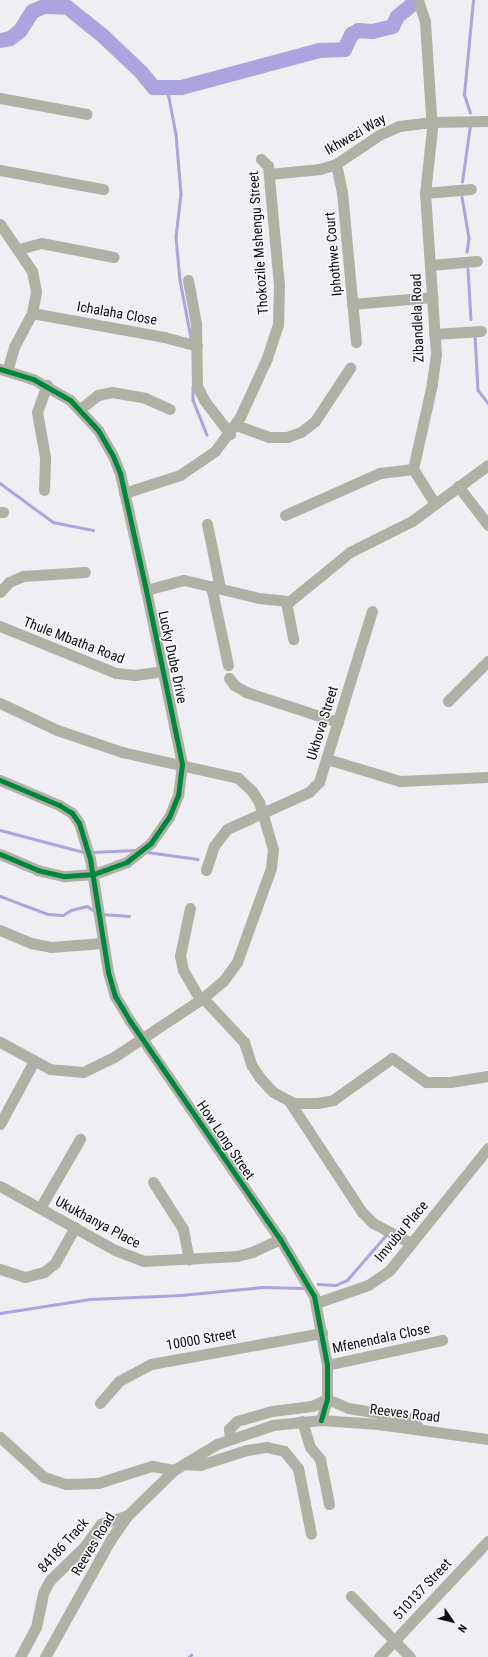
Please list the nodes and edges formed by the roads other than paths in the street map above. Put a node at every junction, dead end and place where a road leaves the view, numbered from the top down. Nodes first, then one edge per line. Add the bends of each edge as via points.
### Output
1 (418, 0) edge
2 (0, 98) edge
3 (87, 114) dead end
4 (488, 121) edge
5 (432, 122) junction
6 (261, 159) dead end
7 (336, 164) junction
8 (0, 170) edge
9 (269, 174) junction
10 (103, 189) dead end
11 (471, 189) dead end
12 (425, 193) junction
13 (0, 224) edge
14 (19, 249) junction
15 (114, 257) dead end
16 (477, 261) dead end
17 (430, 265) junction
18 (188, 280) dead end
19 (433, 297) junction
20 (352, 304) junction
21 (32, 313) junction
22 (481, 331) dead end
23 (434, 334) junction
24 (356, 342) dead end
25 (197, 346) junction
26 (350, 368) dead end
27 (3, 370) edge
28 (47, 385) junction
29 (80, 409) junction
30 (170, 409) dead end
31 (236, 425) junction
32 (230, 434) junction
33 (488, 465) edge
34 (413, 468) junction
35 (458, 486) junction
36 (44, 490) dead end
37 (124, 492) junction
38 (435, 504) junction
39 (285, 515) dead end
40 (207, 524) dead end
41 (488, 524) edge
42 (85, 572) dead end
43 (215, 587) junction
44 (146, 590) junction
45 (0, 592) edge
46 (286, 602) junction
47 (372, 611) dead end
48 (0, 626) edge
49 (292, 639) dead end
50 (488, 661) edge
51 (228, 665) dead end
52 (164, 671) junction
53 (229, 678) dead end
54 (448, 701) dead end
55 (0, 704) edge
56 (338, 722) junction
57 (327, 760) junction
58 (182, 764) junction
59 (488, 777) edge
60 (0, 780) edge
61 (264, 812) junction
62 (0, 854) edge
63 (206, 870) dead end
64 (94, 874) junction
65 (190, 908) dead end
66 (0, 930) edge
67 (103, 943) junction
68 (201, 999) junction
69 (143, 1039) junction
70 (0, 1042) edge
71 (34, 1061) junction
72 (488, 1076) edge
73 (288, 1101) junction
74 (0, 1124) edge
75 (80, 1139) dead end
76 (488, 1149) edge
77 (153, 1182) dead end
78 (0, 1186) edge
79 (40, 1208) junction
80 (75, 1227) junction
81 (280, 1238) junction
82 (411, 1243) junction
83 (189, 1260) junction
84 (0, 1269) edge
85 (316, 1303) junction
86 (322, 1333) junction
87 (442, 1340) dead end
88 (327, 1365) junction
89 (327, 1399) junction
90 (100, 1404) dead end
91 (321, 1420) junction
92 (302, 1421) junction
93 (420, 1429) junction
94 (0, 1437) edge
95 (230, 1439) junction
96 (488, 1439) edge
97 (184, 1464) junction
98 (174, 1470) junction
99 (329, 1504) dead end
100 (128, 1514) junction
101 (312, 1534) dead end
102 (488, 1541) edge
103 (351, 1596) dead end
104 (393, 1642) junction
105 (20, 1657) edge
106 (45, 1657) edge
107 (379, 1657) edge
108 (410, 1657) edge

1 - 5 street, Zibandlela Road via 425,22
2 - 3 street
4 - 5 street
5 - 7 street, Ikhwezi Way via 392,128
5 - 12 street, Zibandlela Road
6 - 9 street, Thokozile Mshengu Street via 267,162
7 - 9 street, Ikhwezi Way via 320,169
7 - 20 street, Iphothwe Court via 342,192
8 - 10 street
9 - 31 street, Thokozile Mshengu Street via 279,285 278,325 267,358
11 - 12 street
12 - 17 street, Zibandlela Road
13 - 14 street
14 - 15 street via 41,243
14 - 21 street via 35,282
16 - 17 street
17 - 19 street, Zibandlela Road
18 - 25 street
19 - 20 street
19 - 23 street, Zibandlela Road
20 - 24 street, Iphothwe Court
21 - 25 street, Ichalaha Close via 164,337
21 - 27 street
22 - 23 street
23 - 34 street, Zibandlela Road via 434,371
25 - 32 street via 196,376 199,392
26 - 31 street via 315,421 301,432 287,437 269,437
27 - 28 street, Lucky Dube Drive
28 - 29 street, Lucky Dube Drive
28 - 36 street via 38,412 45,457
29 - 30 street via 98,395 112,392 145,398
29 - 37 street, Lucky Dube Drive via 106,442 120,474
31 - 32 street, Thokozile Mshengu Street
32 - 37 street, Thokozile Mshengu Street via 209,456 180,475
33 - 35 street
34 - 38 street
34 - 39 street via 380,473
35 - 38 street
35 - 41 street
37 - 44 street, Lucky Dube Drive
38 - 46 street via 399,528 350,552 298,597
40 - 43 street
42 - 45 street via 23,576 9,582
43 - 44 street via 184,580
43 - 46 street
43 - 51 street
44 - 52 street, Lucky Dube Drive
46 - 49 street
47 - 56 street, Ukhova Street
48 - 52 street, Thule Mbatha Road via 116,673 135,675
50 - 54 street
52 - 58 street, Lucky Dube Drive
53 - 56 street via 232,684 246,692
55 - 58 street via 57,730 122,752
56 - 57 street, Ukhova Street
57 - 59 street via 400,781
57 - 61 street, Ukhova Street via 320,782 313,790
58 - 61 street via 243,781
58 - 64 street, Lucky Dube Drive via 177,799 157,837 127,862
60 - 64 street, How Long Street via 59,805 72,814 82,828
61 - 63 street, Ukhova Street via 227,829 214,846
61 - 68 street via 273,849 271,868 236,962 223,981
62 - 64 street, Lucky Dube Drive via 49,874
64 - 67 street, How Long Street
65 - 68 street via 180,956 183,970
66 - 67 street via 31,943 51,947
67 - 69 street, How Long Street via 115,996
68 - 69 street
68 - 73 street via 244,1042 252,1066 260,1078 273,1092
69 - 71 street via 99,1066 84,1072 55,1070
69 - 81 street, How Long Street
70 - 71 street
71 - 74 street
72 - 73 street via 450,1082 426,1082 392,1058 332,1100 312,1104
73 - 82 street via 362,1212 373,1223
75 - 79 street
76 - 82 street, Imvubu Place
77 - 83 street via 183,1229
78 - 79 street, Ukukhanya Place
79 - 80 street, Ukukhanya Place
80 - 83 street, Ukukhanya Place via 133,1258 150,1262
80 - 84 street via 55,1263 44,1272 25,1277
81 - 83 street, Ukukhanya Place via 244,1255
81 - 85 street, How Long Street via 308,1283
82 - 85 street, Imvubu Place via 380,1278
85 - 86 street, How Long Street
86 - 88 street, How Long Street
86 - 90 street, 10000 Street via 151,1364 119,1381
87 - 88 street, Mfenendala Close
88 - 89 street, How Long Street
89 - 91 street, How Long Street
89 - 93 street via 348,1408 410,1418
89 - 95 street via 312,1406 272,1411 237,1422 229,1429
91 - 92 street, Reeves Road
91 - 93 street, Reeves Road
92 - 95 street, Reeves Road via 274,1425
92 - 99 street via 310,1447 320,1459
93 - 96 street, Reeves Road
94 - 98 street via 44,1477 66,1484 98,1483 152,1466
95 - 97 street, Reeves Road
97 - 98 street, Reeves Road
97 - 101 street via 200,1464 258,1448 284,1451 298,1468
98 - 100 street, Reeves Road
100 - 105 street, 84186 Track via 101,1524 84,1547 50,1580 43,1593 36,1627
100 - 106 street, Reeves Road via 111,1539
102 - 104 street, 510137 Street
103 - 104 street
104 - 107 street, 510137 Street
104 - 108 street

